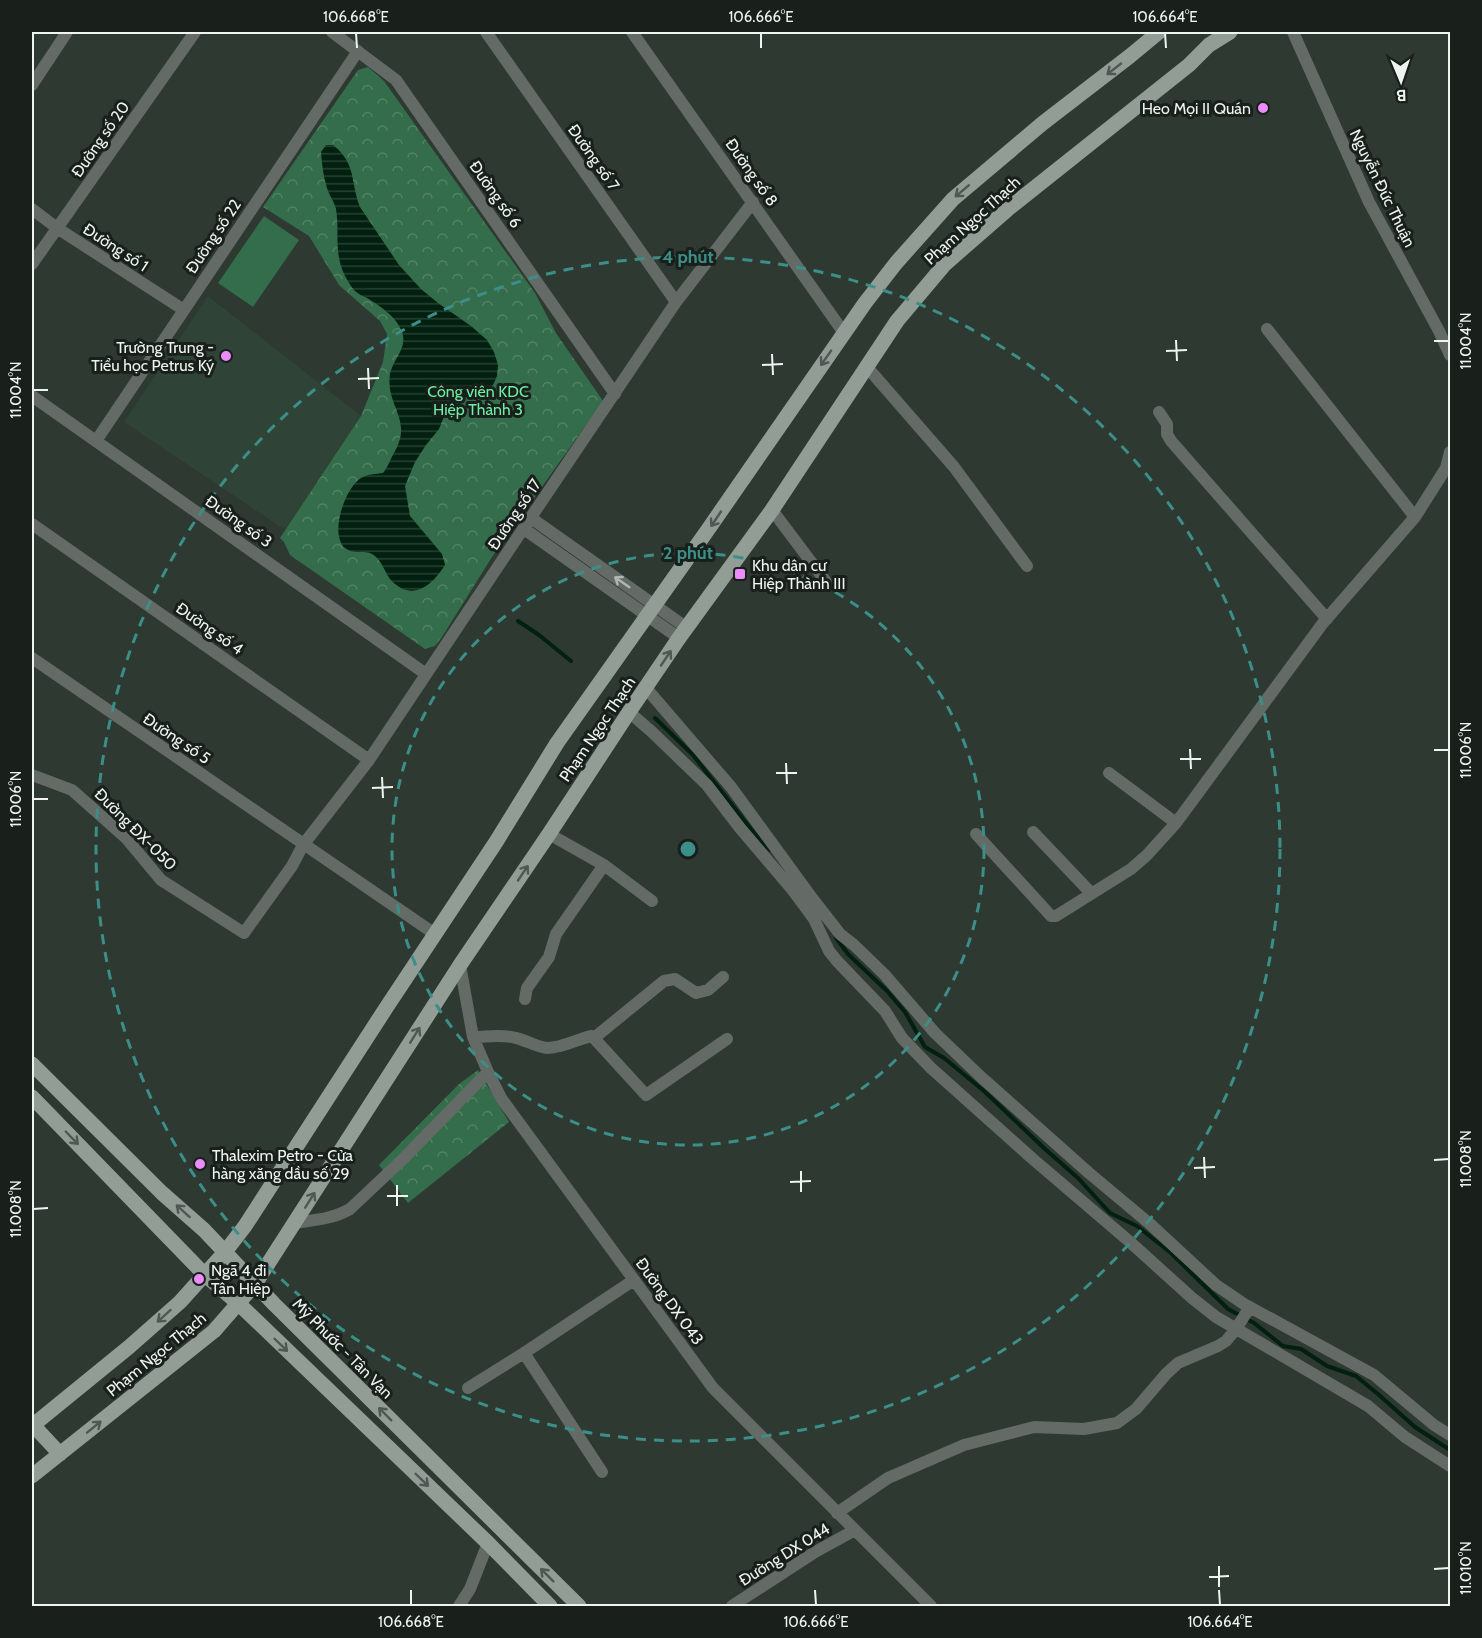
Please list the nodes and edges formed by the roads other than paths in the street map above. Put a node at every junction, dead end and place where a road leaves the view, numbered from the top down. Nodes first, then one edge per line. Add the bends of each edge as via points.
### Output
1 (67, 32) edge
2 (195, 32) edge
3 (332, 32) edge
4 (486, 32) edge
5 (632, 32) edge
6 (1159, 32) edge
7 (1230, 32) edge
8 (1293, 32) edge
9 (358, 51) junction
10 (32, 85) edge
11 (753, 202) junction
12 (32, 209) edge
13 (57, 228) junction
14 (32, 264) edge
15 (676, 302) junction
16 (184, 310) junction
17 (1267, 329) dead end
18 (844, 333) junction
19 (1450, 355) edge
20 (867, 367) junction
21 (615, 394) junction
22 (32, 396) edge
23 (1159, 412) dead end
24 (96, 441) junction
25 (1450, 452) edge
26 (772, 510) junction
27 (1415, 517) junction
28 (527, 523) junction
29 (32, 524) edge
30 (1027, 566) dead end
31 (827, 583) dead end
32 (650, 610) junction
33 (1327, 619) junction
34 (683, 633) junction
35 (32, 658) edge
36 (426, 674) junction
37 (646, 688) junction
38 (629, 712) junction
39 (369, 760) junction
40 (1109, 773) dead end
41 (32, 775) edge
42 (1176, 822) junction
43 (1033, 832) dead end
44 (549, 834) junction
45 (976, 834) dead end
46 (303, 845) junction
47 (604, 865) junction
48 (1091, 893) junction
49 (652, 901) dead end
50 (244, 933) joint
51 (435, 934) junction
52 (460, 965) junction
53 (723, 977) dead end
54 (525, 999) dead end
55 (473, 1037) junction
56 (594, 1038) junction
57 (727, 1039) dead end
58 (32, 1064) edge
59 (488, 1072) junction
60 (32, 1097) edge
61 (295, 1223) junction
62 (225, 1252) junction
63 (204, 1274) junction
64 (634, 1280) junction
65 (255, 1284) junction
66 (239, 1304) junction
67 (1250, 1307) junction
68 (1236, 1329) junction
69 (524, 1353) junction
70 (468, 1388) dead end
71 (32, 1425) edge
72 (1450, 1436) edge
73 (60, 1455) junction
74 (1450, 1466) edge
75 (602, 1472) dead end
76 (32, 1476) edge
77 (837, 1512) junction
78 (855, 1530) junction
79 (488, 1543) junction
80 (459, 1606) edge
81 (549, 1606) edge
82 (579, 1606) edge
83 (732, 1606) edge
84 (931, 1606) edge

1 - 10 street
2 - 13 street, Đường số 20
3 - 9 street, Đường số 6
4 - 15 street, Đường số 7
5 - 11 street, Đường số 8
6 -> 18 main road, Phạm Ngọc Thạch via 953,199 896,263
7 - 20 main road, Phạm Ngọc Thạch via 1209,45 945,264 897,321
8 - 19 street, Nguyễn Đức Thuận via 1369,202
9 - 16 street, Đường số 22
9 - 21 street, Đường số 6 via 396,80
11 - 15 street, Đường số 17
11 - 18 street, Đường số 8
12 - 13 street, Đường số 1
13 - 14 street, Đường số 20
13 - 16 street, Đường số 1
15 - 21 street, Đường số 17
16 - 24 street, Đường số 22
17 - 27 street
18 -> 32 main road, Phạm Ngọc Thạch
20 - 26 main road, Phạm Ngọc Thạch
20 - 30 street via 954,467
21 - 28 street, Đường số 17
22 - 24 street, Đường số 3
23 - 33 street via 1172,441
24 - 36 street, Đường số 3
25 - 27 street via 1446,468
26 - 31 street
26 - 34 main road, Phạm Ngọc Thạch
27 - 33 street
28 - 32 street
28 - 36 street, Đường số 17
29 - 39 street, Đường số 4
32 - 34 street
32 - 51 main road, Phạm Ngọc Thạch via 557,743
33 - 42 street
37 -> 34 main road, Phạm Ngọc Thạch
35 - 46 street, Đường số 5
36 - 39 street, Đường số 17
37 - 38 main road, Phạm Ngọc Thạch
37 - 67 street via 731,787 840,934 884,974 935,1033 1216,1285
38 - 44 main road, Phạm Ngọc Thạch
38 - 68 street via 707,785 814,919 837,962 880,1004 902,1038 931,1068 1192,1298
39 - 46 street, Đường số 17
40 - 42 street
41 - 50 street, Đường ĐX-050 via 72,790 126,838 161,880
42 - 48 street via 1131,869
43 - 48 street
44 - 47 street
52 -> 44 main road, Phạm Ngọc Thạch
45 - 48 street via 1051,916
46 - 50 street, Đường số 17 via 292,867
46 - 51 street, Đường số 5
47 - 49 street
47 - 54 street via 556,934 549,957 527,988
51 - 62 main road, Phạm Ngọc Thạch
52 - 55 street, Đường DX 043
61 -> 52 main road, Phạm Ngọc Thạch
53 - 56 street via 708,990 696,993 675,979 664,981
55 - 56 street via 509,1036 550,1048 589,1036
55 - 59 street, Đường DX 043
56 - 57 street via 646,1095
62 -> 58 main road, Mỹ Phước - Tân Vạn
59 - 61 street via 350,1209 324,1219
59 - 64 street, Đường DX 043 via 501,1098
60 -> 63 main road
61 - 65 main road, Phạm Ngọc Thạch
62 - 63 main road, Phạm Ngọc Thạch
62 - 65 main road, Mỹ Phước - Tân Vạn
63 - 66 main road
63 -> 71 main road, Phạm Ngọc Thạch via 180,1302 138,1339
64 - 69 street
64 - 77 street, Đường DX 043 via 713,1388
65 - 66 main road, Phạm Ngọc Thạch
82 -> 65 main road, Mỹ Phước - Tân Vạn
73 -> 66 main road, Phạm Ngọc Thạch via 214,1331
66 -> 79 main road
67 - 68 street
67 - 72 street via 1374,1375
68 - 74 street via 1368,1406 1405,1437
68 - 77 street via 1218,1346 1178,1363 1136,1408 1117,1422 1084,1429 1034,1427 964,1445 888,1478
69 - 70 street
69 - 75 street
71 - 73 main road
73 - 76 main road, Phạm Ngọc Thạch
77 - 78 street, Đường DX 043
78 - 83 street, Đường DX 044
78 - 84 street, Đường DX 043
79 - 80 street
79 - 81 main road

